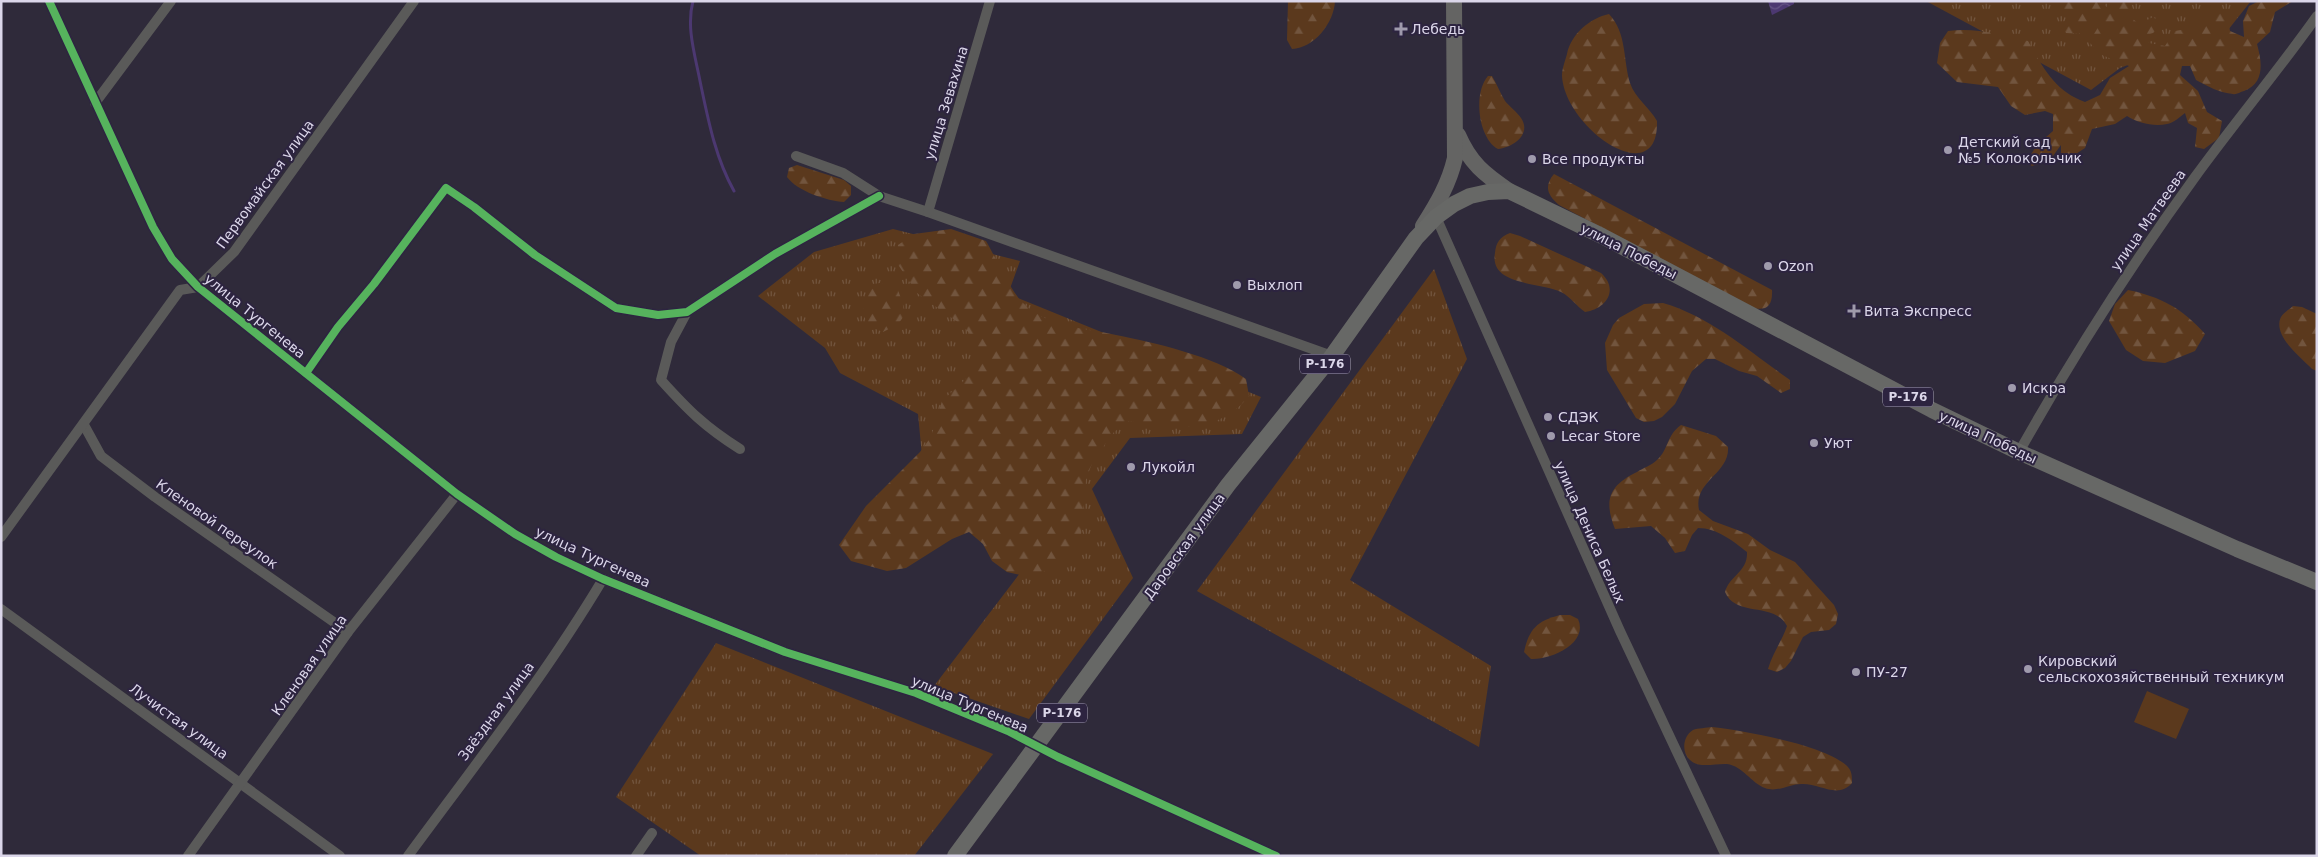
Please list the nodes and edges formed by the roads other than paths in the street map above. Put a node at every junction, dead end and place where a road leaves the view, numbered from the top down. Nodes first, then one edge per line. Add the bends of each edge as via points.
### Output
1 (49, 1) edge
2 (171, 1) edge
3 (414, 1) edge
4 (990, 1) edge
5 (1454, 1) edge
6 (2317, 16) edge
7 (95, 103) junction
8 (1456, 128) junction
9 (796, 156) dead end
10 (1509, 191) junction
11 (878, 196) junction
12 (928, 212) junction
13 (1436, 217) junction
14 (1416, 238) junction
15 (198, 287) junction
16 (687, 312) junction
17 (1332, 356) junction
18 (306, 373) junction
19 (84, 425) junction
20 (740, 449) dead end
21 (2019, 452) junction
22 (457, 494) junction
23 (2, 534) edge
24 (603, 579) junction
25 (2317, 582) edge
26 (1, 609) edge
27 (348, 632) junction
28 (1037, 747) junction
29 (242, 784) junction
30 (652, 834) dead end
31 (188, 856) edge
32 (340, 856) edge
33 (408, 856) edge
34 (636, 856) edge
35 (955, 856) edge
36 (1276, 856) edge
37 (1726, 856) edge

1 - 7 street, улица Тургенева
2 - 7 street
3 - 15 street, Первомайская улица via 234,252
4 - 12 street, улица Зевахина
5 - 8 main road, Даровская улица
6 - 21 street, улица Матвеева via 2196,175 2129,270
7 - 15 street, улица Тургенева via 153,228 172,260
8 - 10 main road, улица Победы via 1465,152 1477,167
8 - 14 main road, Даровская улица via 1451,176
9 - 11 street via 843,173
10 - 13 highway, Даровская улица / Р-176 via 1470,196
10 - 21 highway, улица Победы / Р-176
11 - 12 street
11 - 16 street via 775,254
12 - 17 street
13 - 14 highway, Даровская улица / Р-176
13 - 37 street, улица Дениса Белых via 1616,622
14 - 17 highway, Даровская улица / Р-176
15 - 18 street, улица Тургенева
15 - 19 street, Первомайская улица via 180,290
16 - 18 street via 658,315 616,308 534,255 446,188
16 - 20 street via 671,342 661,380 694,416
17 - 28 highway, Даровская улица / Р-176 via 1228,485
18 - 22 street, улица Тургенева
19 - 23 street, Первомайская улица
19 - 27 street, Кленовой переулок via 101,456
21 - 25 highway, улица Победы / Р-176
22 - 24 street, улица Тургенева via 515,534
22 - 27 street, Кленовая улица
24 - 28 street, улица Тургенева via 785,652 916,693 1008,730
24 - 33 street, Звёздная улица via 584,612
26 - 29 street, Лучистая улица
27 - 29 street, Кленовая улица
28 - 35 highway, Даровская улица / Р-176
28 - 36 street, улица Тургенева
29 - 31 street, Кленовая улица via 227,799
29 - 32 street, Лучистая улица
30 - 34 street

